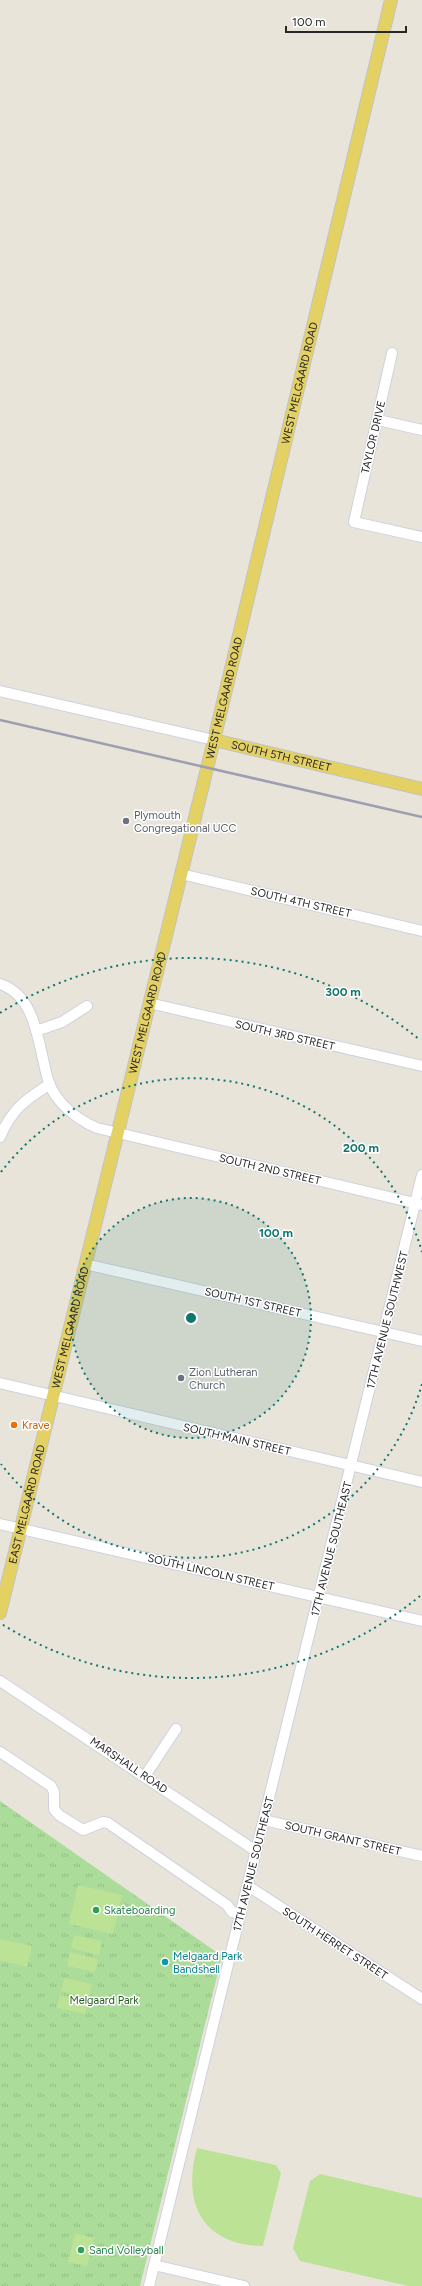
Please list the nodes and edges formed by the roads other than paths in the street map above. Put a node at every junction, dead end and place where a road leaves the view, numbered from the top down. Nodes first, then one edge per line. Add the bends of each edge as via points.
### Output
1 (391, 0) edge
2 (392, 353) dead end
3 (378, 420) junction
4 (422, 430) edge
5 (422, 537) edge
6 (0, 691) edge
7 (214, 740) junction
8 (422, 789) edge
9 (181, 874) junction
10 (422, 931) edge
11 (0, 984) edge
12 (149, 1003) junction
13 (87, 1006) dead end
14 (36, 1031) junction
15 (422, 1066) edge
16 (50, 1084) junction
17 (117, 1132) junction
18 (0, 1137) edge
19 (422, 1175) edge
20 (419, 1204) edge
21 (85, 1264) junction
22 (384, 1332) junction
23 (422, 1341) edge
24 (0, 1383) edge
25 (53, 1395) junction
26 (351, 1465) junction
27 (422, 1482) edge
28 (0, 1524) edge
29 (20, 1529) junction
30 (319, 1597) junction
31 (0, 1613) edge
32 (422, 1621) edge
33 (0, 1681) edge
34 (176, 1729) dead end
35 (0, 1752) edge
36 (145, 1776) junction
37 (264, 1820) junction
38 (256, 1851) junction
39 (422, 1856) edge
40 (248, 1886) junction
41 (241, 1914) junction
42 (422, 1999) edge
43 (154, 2266) junction
44 (149, 2286) edge
45 (244, 2286) edge

1 - 7 main road, WEST MELGAARD ROAD
2 - 3 street, TAYLOR DRIVE
3 - 4 street
3 - 5 street, TAYLOR DRIVE via 354,522
6 - 7 street, SOUTH 5TH STREET
7 - 8 main road, SOUTH 5TH STREET
7 - 9 main road, WEST MELGAARD ROAD
9 - 10 street, SOUTH 4TH STREET
9 - 12 main road, WEST MELGAARD ROAD
11 - 14 street, SOUTH 2ND STREET via 9,987 27,1005
12 - 15 street, SOUTH 3RD STREET
12 - 17 main road, WEST MELGAARD ROAD
13 - 14 street via 62,1022
14 - 16 street, SOUTH 2ND STREET
16 - 17 street, SOUTH 2ND STREET via 60,1101 85,1123
16 - 18 street via 27,1099 8,1118
17 - 20 street, SOUTH 2ND STREET
17 - 21 main road, WEST MELGAARD ROAD
19 - 20 street, 17TH AVENUE SOUTHWEST
20 - 22 street, 17TH AVENUE SOUTHWEST
21 - 22 street, SOUTH 1ST STREET
21 - 25 main road, WEST MELGAARD ROAD
22 - 23 street, SOUTH 1ST STREET
22 - 26 street, 17TH AVENUE SOUTHWEST
24 - 25 street, SOUTH MAIN STREET
25 - 26 street, SOUTH MAIN STREET
25 - 29 main road, EAST MELGAARD ROAD
26 - 27 street, SOUTH MAIN STREET
26 - 30 street, 17TH AVENUE SOUTHEAST
28 - 29 street, SOUTH LINCOLN STREET
29 - 30 street, SOUTH LINCOLN STREET
29 - 31 main road, EAST MELGAARD ROAD
30 - 32 street, SOUTH LINCOLN STREET
30 - 37 street, 17TH AVENUE SOUTHEAST
33 - 36 street, MARSHALL ROAD
34 - 36 street
35 - 41 street via 51,1786 54,1792 54,1809 59,1815 83,1830 103,1822 108,1823 227,1905 232,1912
36 - 38 street, MARSHALL ROAD
37 - 38 street, 17TH AVENUE SOUTHEAST
37 - 39 street, SOUTH GRANT STREET
38 - 40 street, 17TH AVENUE SOUTHEAST
40 - 41 street, 17TH AVENUE SOUTHEAST
40 - 42 street, SOUTH HERRET STREET
41 - 43 street, 17TH AVENUE SOUTHEAST
43 - 44 street, 17TH AVENUE SOUTHEAST
43 - 45 street

